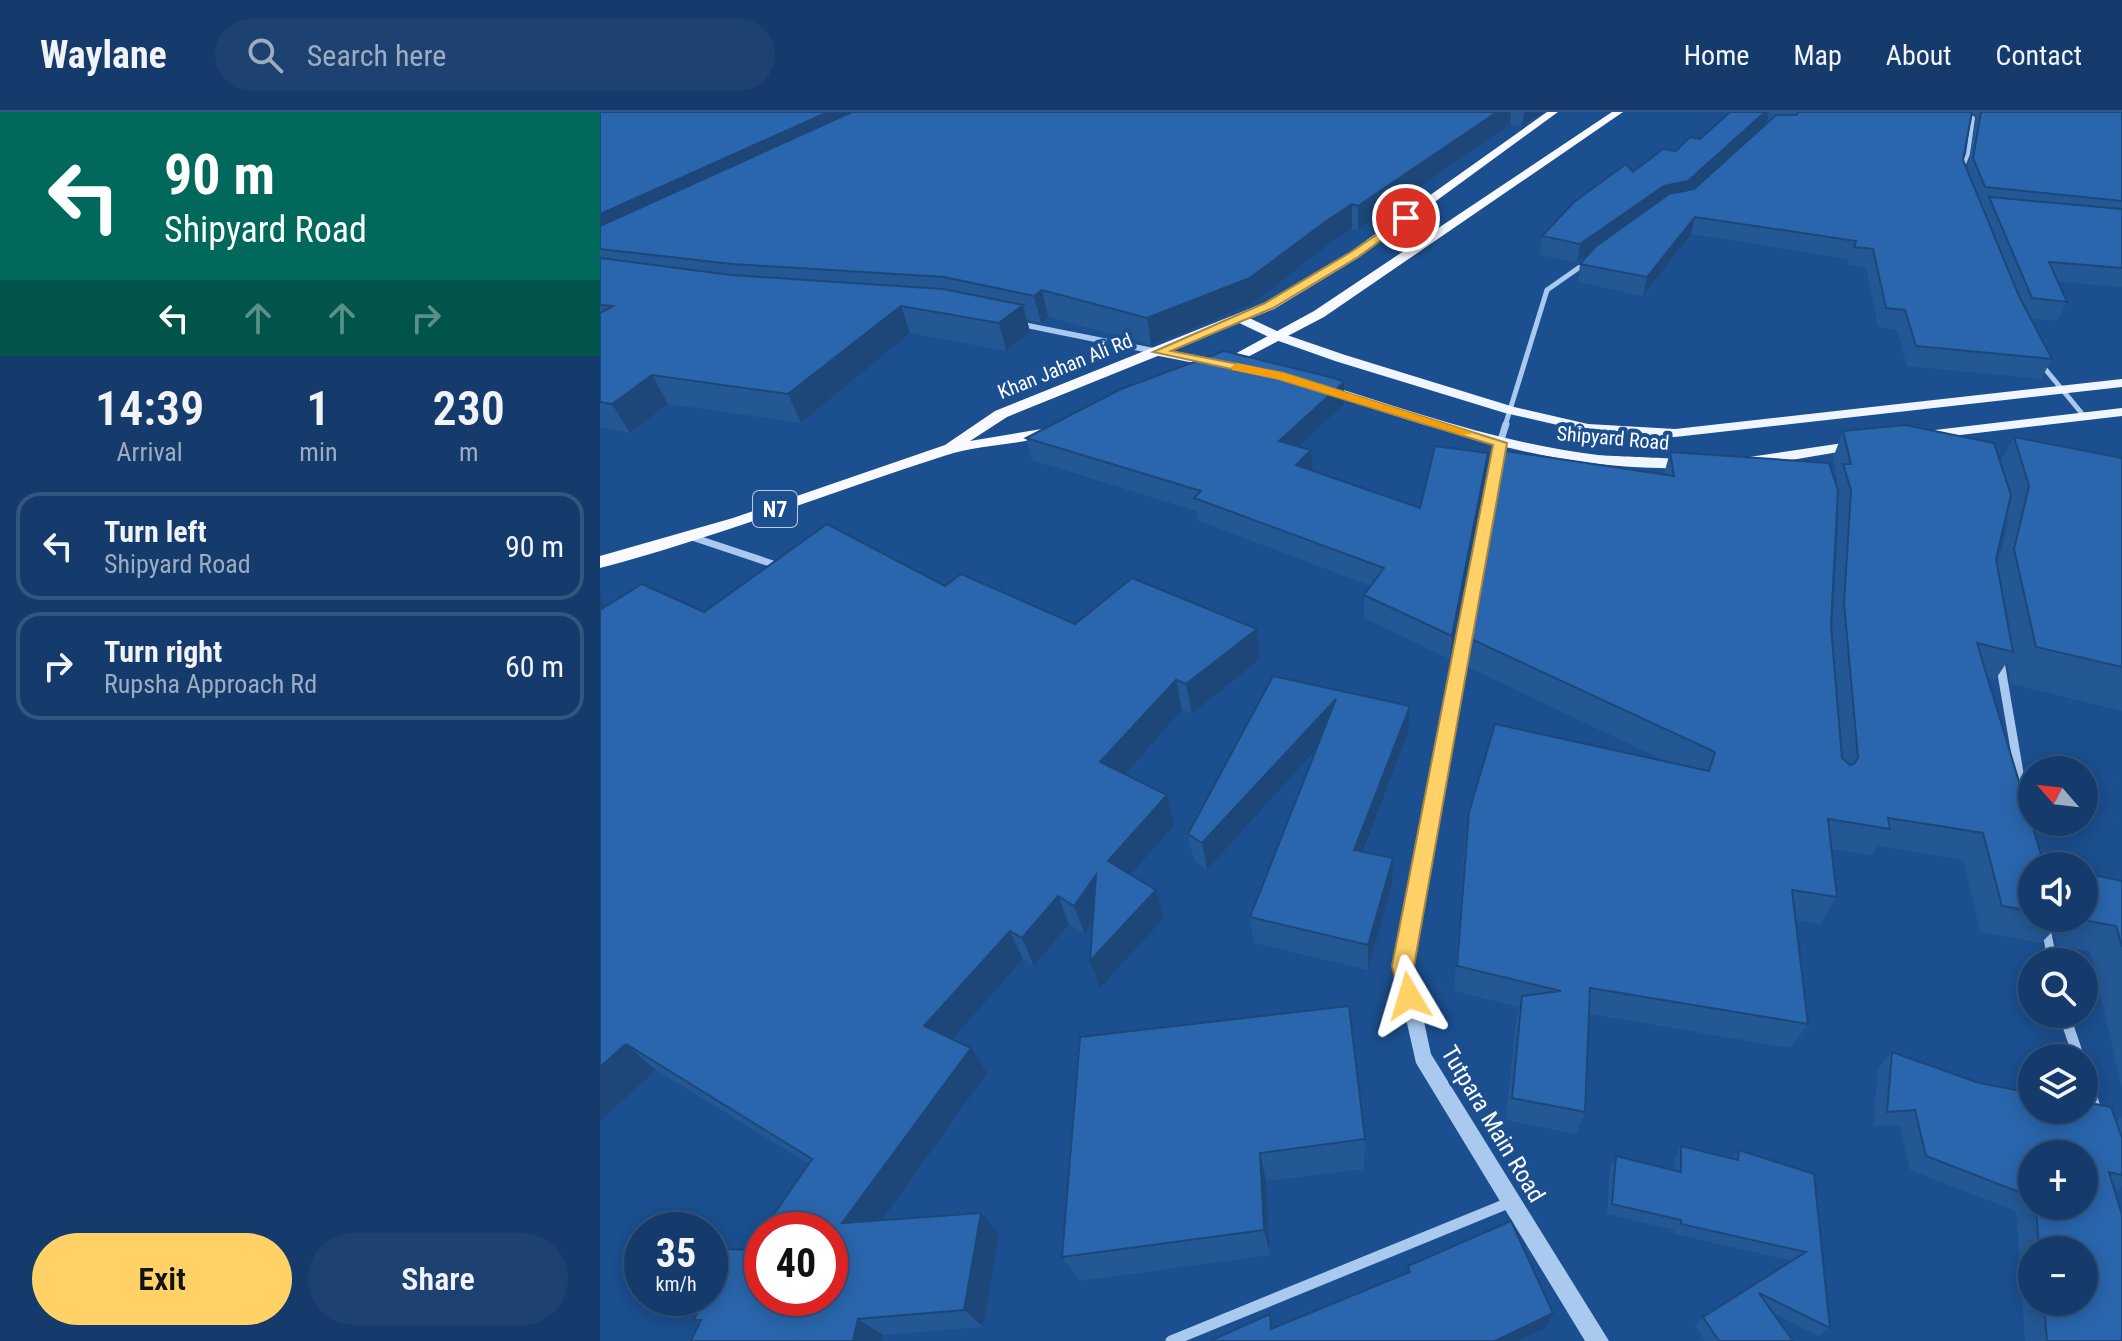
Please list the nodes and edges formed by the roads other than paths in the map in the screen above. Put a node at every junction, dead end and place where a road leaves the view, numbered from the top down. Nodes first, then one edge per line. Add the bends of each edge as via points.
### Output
1 (1553, 112) edge
2 (1618, 112) edge
3 (1957, 116) edge
4 (1961, 175) edge
5 (1590, 260) edge
6 (1239, 318) junction
7 (996, 319) edge
8 (1277, 336) junction
9 (1159, 352) junction
10 (2033, 352) edge
11 (1224, 365) junction
12 (1252, 370) edge
13 (1195, 376) edge
14 (2122, 383) edge
15 (1309, 384) edge
16 (2060, 390) junction
17 (1510, 410) junction
18 (2122, 412) edge
19 (2084, 416) junction
20 (1076, 420) edge
21 (1902, 438) edge
22 (1500, 443) junction
23 (1873, 443) edge
24 (948, 449) junction
25 (689, 536) junction
26 (600, 562) edge
27 (786, 569) edge
28 (1997, 648) edge
29 (2018, 768) edge
30 (2098, 1116) edge
31 (2103, 1131) edge
32 (1511, 1202) junction
33 (1171, 1341) edge
34 (1598, 1341) edge

1 - 6 highway, N7 via 1354,255
2 - 8 highway via 1319,314
3 - 4 street via 1973,118
5 - 17 street via 1547,290
6 - 8 main road
6 - 9 highway, N7
7 - 9 street
8 - 11 highway
8 - 17 main road
9 - 11 main road
9 - 24 highway, Khan Jahan Ali Rd / N7 via 1001,414
10 - 16 street
11 - 12 main road
11 - 13 highway
14 - 16 main road
15 - 22 main road, Shipyard Road
16 - 17 main road via 1675,433 1588,428
16 - 19 street
17 - 22 street
18 - 19 main road
19 - 21 main road via 1977,434
20 - 24 highway, Khan Jahan Ali Rd / N7 via 1032,437
22 - 23 main road, Shipyard Road via 1567,456 1667,465 1817,458
22 - 32 street, Tutpara Main Road via 1403,966 1422,1057
24 - 25 highway, Khan Jahan Ali Rd / N7
25 - 26 highway, Khan Jahan Ali Rd / N7
25 - 27 street
28 - 29 street
30 - 31 street
32 - 33 street
32 - 34 street, Tutpara Main Road

